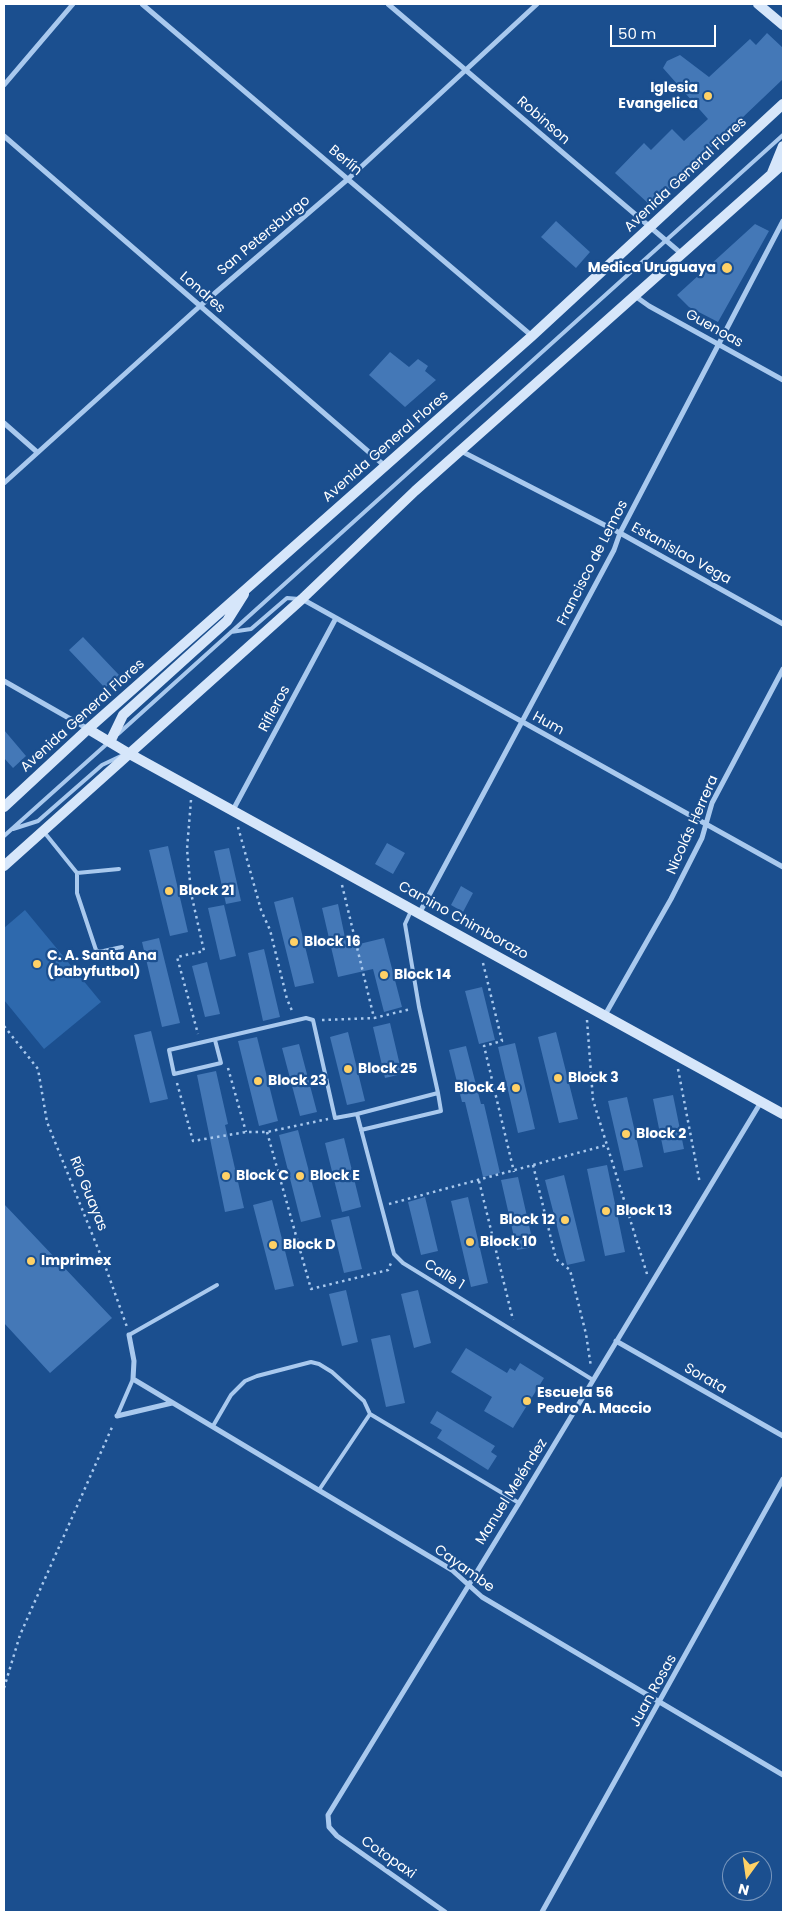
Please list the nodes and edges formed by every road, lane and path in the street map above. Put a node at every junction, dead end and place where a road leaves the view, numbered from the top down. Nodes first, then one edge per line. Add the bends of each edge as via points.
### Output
1 (73, 4) edge
2 (142, 4) edge
3 (388, 4) edge
4 (537, 4) edge
5 (758, 4) edge
6 (783, 25) edge
7 (466, 69) junction
8 (4, 85) edge
9 (783, 104) edge
10 (783, 135) edge
11 (4, 136) edge
12 (783, 146) edge
13 (783, 164) edge
14 (772, 174) junction
15 (348, 179) junction
16 (783, 221) edge
17 (649, 227) junction
18 (665, 239) junction
19 (683, 255) junction
20 (635, 296) junction
21 (200, 306) junction
22 (532, 336) junction
23 (718, 343) junction
24 (783, 380) edge
25 (4, 423) edge
26 (461, 451) junction
27 (37, 452) junction
28 (385, 466) junction
29 (4, 483) edge
30 (620, 533) junction
31 (247, 588) junction
32 (302, 599) junction
33 (336, 618) junction
34 (783, 624) edge
35 (231, 632) junction
36 (783, 669) edge
37 (4, 680) edge
38 (522, 722) junction
39 (88, 729) junction
40 (110, 742) junction
41 (128, 753) junction
42 (194, 788) junction
43 (4, 807) edge
44 (233, 810) junction
45 (706, 824) junction
46 (11, 830) junction
47 (43, 830) junction
48 (4, 836) edge
49 (4, 866) edge
50 (783, 867) edge
51 (120, 869) dead end
52 (346, 872) junction
53 (77, 873) junction
54 (416, 910) junction
55 (479, 946) junction
56 (122, 947) dead end
57 (586, 1005) junction
58 (419, 1007) junction
59 (605, 1015) junction
60 (374, 1018) junction
61 (313, 1020) junction
62 (297, 1021) junction
63 (4, 1026) edge
64 (215, 1040) junction
65 (200, 1044) junction
66 (675, 1054) junction
67 (221, 1063) junction
68 (174, 1074) junction
69 (438, 1093) junction
70 (761, 1102) junction
71 (357, 1114) junction
72 (783, 1114) edge
73 (336, 1118) junction
74 (361, 1130) junction
75 (246, 1132) junction
76 (267, 1132) junction
77 (607, 1145) junction
78 (532, 1165) junction
79 (514, 1172) junction
80 (479, 1181) junction
81 (703, 1198) junction
82 (380, 1206) junction
83 (394, 1254) junction
84 (217, 1285) dead end
85 (650, 1285) junction
86 (516, 1334) junction
87 (130, 1335) junction
88 (616, 1341) junction
89 (133, 1379) junction
90 (593, 1380) junction
91 (172, 1403) junction
92 (370, 1414) junction
93 (117, 1416) junction
94 (213, 1426) junction
95 (783, 1436) edge
96 (783, 1479) edge
97 (319, 1490) junction
98 (519, 1503) junction
99 (468, 1584) junction
100 (4, 1688) edge
101 (661, 1702) junction
102 (783, 1775) edge
103 (328, 1815) joint
104 (445, 1912) edge
105 (542, 1912) edge

1 - 8 street
2 - 15 street, Berlín
3 - 7 street, Robinson
4 - 7 street, San Petersburgo
5 - 6 main road
7 - 15 street, San Petersburgo
7 - 17 street, Robinson
9 - 17 main road, Avenida General Flores
10 - 18 lane
11 - 21 street, Londres
12 - 14 main road
13 - 14 main road
14 - 19 main road
15 - 21 street, San Petersburgo
15 - 22 street, Berlín
16 - 23 street, Francisco de Lemos
17 - 18 street, Robinson
17 - 22 main road, Avenida General Flores
18 - 19 street, Robinson
18 - 35 lane
19 - 20 main road
20 - 23 street, Guenoas
20 - 26 main road
21 - 27 street, San Petersburgo
21 - 28 street, Londres
22 - 28 main road, Avenida General Flores
23 - 24 street, Guenoas
23 - 30 street, Francisco de Lemos
25 - 27 street
26 - 30 street, Estanislao Vega
26 - 32 main road
27 - 29 street, San Petersburgo
28 - 31 main road, Avenida General Flores
30 - 34 street, Estanislao Vega
30 - 38 street, Francisco de Lemos
31 - 39 main road, Avenida General Flores
31 - 40 main road via 227,621 123,715
32 - 33 street, Hum
32 - 35 lane via 287,598 251,629
32 - 41 main road
33 - 38 street, Hum
33 - 44 street, Rifleros
35 - 40 lane
36 - 45 street, Nicolás Herrera via 712,803
37 - 39 street
38 - 45 street, Hum
38 - 54 street, Francisco de Lemos
39 - 40 main road, Camino Chimborazo
39 - 43 main road, Avenida General Flores
40 - 41 main road, Camino Chimborazo
40 - 46 lane
41 - 42 main road, Camino Chimborazo
41 - 46 lane via 102,765 38,821
41 - 47 main road
42 - 44 main road, Camino Chimborazo
42 - 65 path via 189,808 187,849 191,893 204,951 177,957
44 - 52 main road, Camino Chimborazo
44 - 62 path via 261,910 270,930 287,999
45 - 50 street, Hum
45 - 59 street, Nicolás Herrera via 671,899
46 - 48 lane
47 - 49 main road
47 - 53 lane
51 - 53 lane
52 - 54 main road, Camino Chimborazo
52 - 60 path via 341,882
53 - 56 lane via 77,893 96,950
54 - 55 main road, Camino Chimborazo
54 - 58 lane via 405,924
55 - 57 main road, Camino Chimborazo
55 - 79 path via 502,1041 484,1046
57 - 59 main road, Camino Chimborazo
57 - 77 path via 593,1100
58 - 60 path
58 - 69 lane
59 - 66 main road, Camino Chimborazo
60 - 61 path
61 - 62 lane
61 - 73 lane
62 - 64 lane
63 - 87 path, Río Guayas via 38,1069 47,1122
64 - 65 lane
64 - 67 lane
65 - 68 lane via 169,1050
66 - 70 main road, Camino Chimborazo
66 - 81 path
67 - 68 lane
67 - 75 path via 230,1070
68 - 75 path via 193,1141
69 - 71 lane
69 - 74 lane via 441,1111
70 - 72 main road, Camino Chimborazo
70 - 81 street, Manuel Meléndez
71 - 73 lane
71 - 74 lane
73 - 76 path
74 - 82 lane
75 - 76 path
76 - 83 path via 311,1289 388,1270
77 - 78 path
77 - 85 path
78 - 79 path
78 - 90 path via 556,1259 570,1270 586,1334
79 - 80 path
80 - 82 path
80 - 86 path
81 - 85 street, Manuel Meléndez
82 - 83 lane
83 - 86 lane, Calle 1 via 403,1263
84 - 87 lane
85 - 88 street, Manuel Meléndez
86 - 90 lane, Calle 1
87 - 89 street
88 - 90 street, Manuel Meléndez
88 - 95 street, Sorata
89 - 91 street, Cayambe
89 - 93 lane
90 - 98 street, Manuel Meléndez
91 - 93 street
91 - 94 street, Cayambe
92 - 94 lane via 364,1401 332,1372 312,1362 245,1382 231,1395
92 - 97 lane
92 - 98 lane
93 - 100 path via 20,1635
94 - 97 street, Cayambe
96 - 101 street, Juan Rosas
97 - 99 street, Cayambe via 452,1570
98 - 99 street, Manuel Meléndez
99 - 101 street, Cayambe via 482,1597
99 - 103 street, Manuel Meléndez
101 - 102 street, Cayambe
101 - 105 street, Juan Rosas
103 - 104 street, Cotopaxi via 329,1827 336,1836

